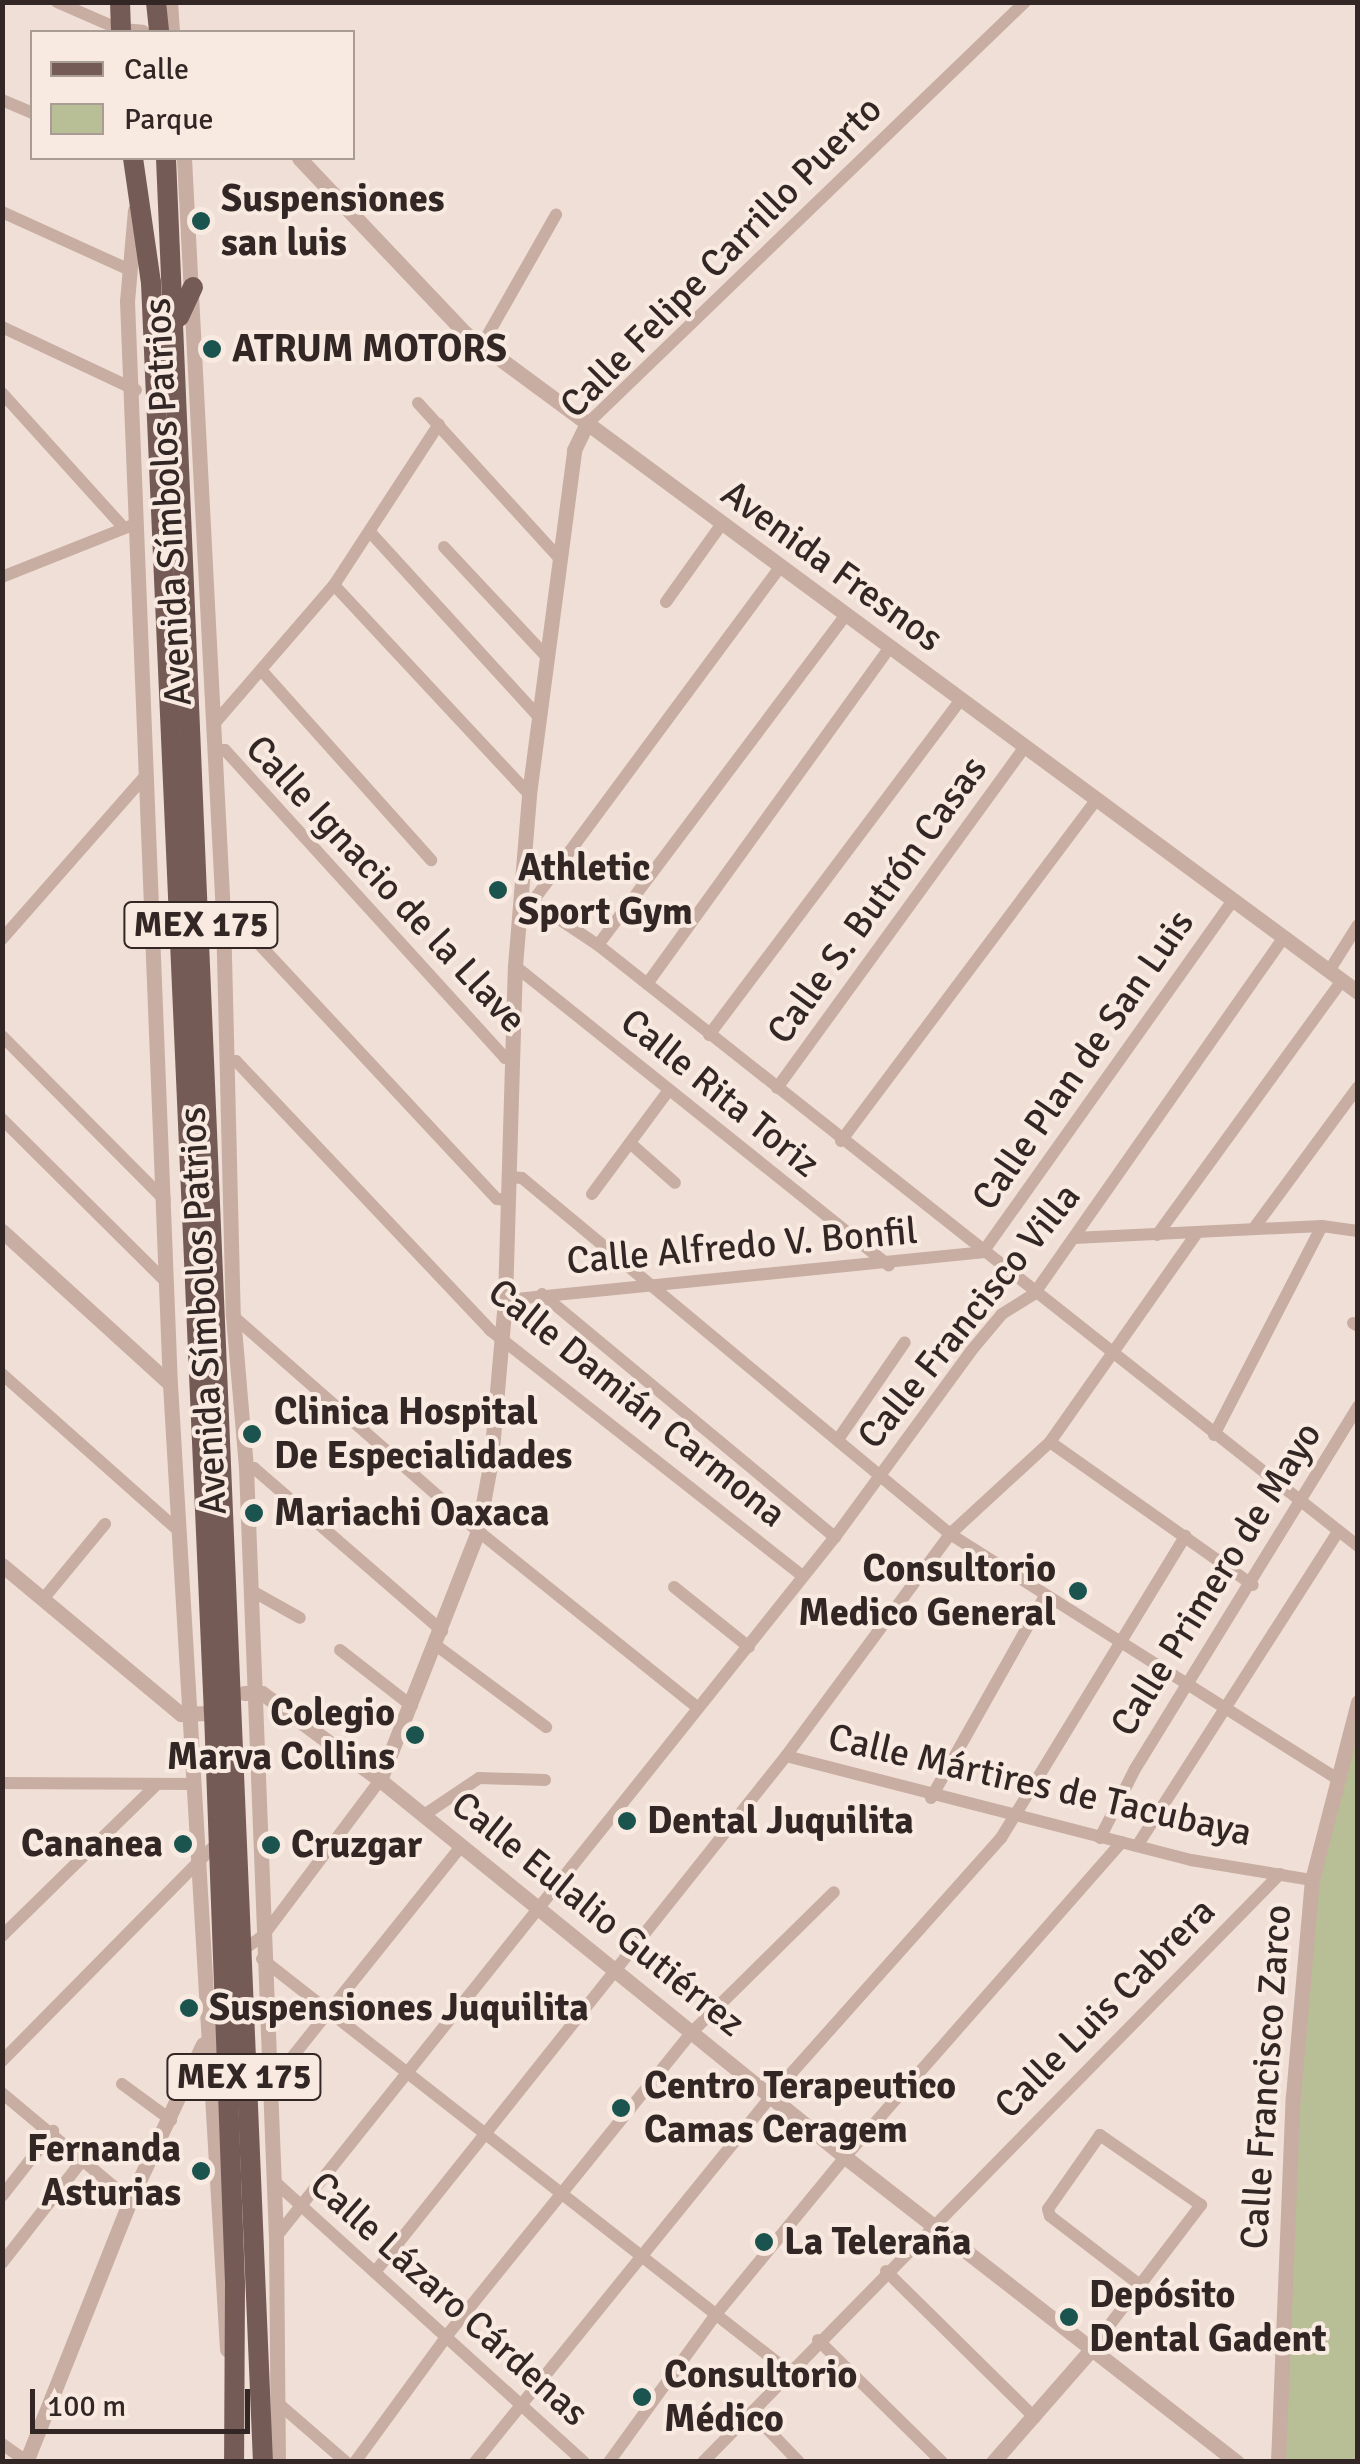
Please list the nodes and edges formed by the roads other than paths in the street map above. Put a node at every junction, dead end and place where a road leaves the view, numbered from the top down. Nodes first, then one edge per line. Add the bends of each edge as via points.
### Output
1 (57, 2) edge
2 (120, 2) edge
3 (156, 2) edge
4 (170, 2) edge
5 (1026, 2) edge
6 (123, 30) edge
7 (127, 30) edge
8 (159, 30) edge
9 (172, 30) edge
10 (2, 100) edge
11 (30, 113) edge
12 (133, 160) edge
13 (166, 160) edge
14 (184, 160) edge
15 (302, 160) edge
16 (137, 182) junction
17 (2, 212) edge
18 (556, 215) dead end
19 (130, 270) junction
20 (193, 286) junction
21 (176, 323) junction
22 (2, 327) edge
23 (482, 345) junction
24 (136, 390) junction
25 (2, 393) edge
26 (418, 403) dead end
27 (439, 424) junction
28 (586, 426) junction
29 (721, 524) junction
30 (132, 526) junction
31 (370, 532) junction
32 (444, 547) dead end
33 (558, 558) junction
34 (780, 568) junction
35 (2, 577) edge
36 (334, 585) junction
37 (666, 602) dead end
38 (844, 617) junction
39 (889, 648) junction
40 (546, 656) junction
41 (262, 671) junction
42 (960, 700) junction
43 (539, 718) junction
44 (214, 724) junction
45 (1025, 747) junction
46 (216, 750) junction
47 (147, 774) junction
48 (529, 794) junction
49 (1095, 801) junction
50 (431, 860) dead end
51 (528, 898) junction
52 (1232, 902) junction
53 (223, 915) junction
54 (1358, 925) edge
55 (2, 938) edge
56 (1283, 939) junction
57 (598, 946) junction
58 (515, 966) junction
59 (1336, 975) junction
60 (647, 984) junction
61 (1358, 992) edge
62 (709, 1035) junction
63 (2, 1036) edge
64 (513, 1059) junction
65 (228, 1061) junction
66 (1358, 1087) edge
67 (777, 1088) junction
68 (669, 1090) junction
69 (2, 1119) edge
70 (842, 1141) junction
71 (630, 1143) junction
72 (510, 1177) junction
73 (675, 1183) dead end
74 (592, 1194) dead end
75 (165, 1200) junction
76 (508, 1200) junction
77 (1322, 1226) junction
78 (1254, 1228) junction
79 (1358, 1230) edge
80 (2, 1231) edge
81 (1196, 1234) junction
82 (1156, 1235) junction
83 (1074, 1238) junction
84 (983, 1252) junction
85 (889, 1266) junction
86 (167, 1283) junction
87 (646, 1283) junction
88 (542, 1294) junction
89 (1034, 1294) junction
90 (506, 1300) junction
91 (233, 1316) junction
92 (503, 1334) junction
93 (905, 1342) dead end
94 (1113, 1358) junction
95 (2, 1374) edge
96 (170, 1384) junction
97 (1358, 1406) edge
98 (1214, 1435) junction
99 (839, 1438) junction
100 (1050, 1442) junction
101 (246, 1468) junction
102 (878, 1476) junction
103 (1301, 1504) junction
104 (105, 1524) dead end
105 (179, 1531) junction
106 (478, 1531) junction
107 (1338, 1532) junction
108 (950, 1534) junction
109 (1185, 1536) junction
110 (835, 1537) junction
111 (1358, 1546) edge
112 (2, 1565) edge
113 (803, 1576) junction
114 (1253, 1585) junction
115 (674, 1587) dead end
116 (250, 1590) junction
117 (1045, 1596) junction
118 (44, 1598) junction
119 (300, 1618) dead end
120 (440, 1639) junction
121 (1120, 1642) junction
122 (210, 1646) junction
123 (748, 1646) junction
124 (188, 1648) junction
125 (340, 1650) dead end
126 (1188, 1688) junction
127 (242, 1693) junction
128 (1358, 1702) edge
129 (412, 1706) junction
130 (698, 1708) junction
131 (1224, 1710) junction
132 (214, 1713) junction
133 (190, 1715) junction
134 (546, 1727) dead end
135 (786, 1756) junction
136 (1334, 1777) junction
137 (380, 1780) junction
138 (546, 1780) dead end
139 (2, 1783) edge
140 (192, 1784) junction
141 (156, 1786) junction
142 (931, 1798) junction
143 (1020, 1812) junction
144 (424, 1814) junction
145 (233, 1826) junction
146 (1100, 1838) junction
147 (1122, 1842) junction
148 (217, 1843) junction
149 (461, 1846) junction
150 (1136, 1846) junction
151 (194, 1865) junction
152 (1280, 1874) junction
153 (1312, 1880) junction
154 (834, 1892) dead end
155 (536, 1907) junction
156 (2, 1936) edge
157 (263, 1936) junction
158 (238, 1954) junction
159 (261, 1958) junction
160 (614, 1972) junction
161 (224, 1994) junction
162 (333, 2011) junction
163 (690, 2034) junction
164 (206, 2038) junction
165 (2, 2061) edge
166 (411, 2070) junction
167 (122, 2084) dead end
168 (269, 2086) junction
169 (2, 2093) edge
170 (771, 2096) junction
171 (171, 2120) junction
172 (53, 2131) junction
173 (486, 2134) junction
174 (845, 2157) junction
175 (84, 2158) junction
176 (274, 2181) junction
177 (566, 2191) junction
178 (2, 2196) edge
179 (130, 2200) junction
180 (300, 2208) junction
181 (932, 2226) junction
182 (276, 2237) junction
183 (643, 2256) junction
184 (2, 2264) edge
185 (886, 2271) junction
186 (375, 2272) junction
187 (1140, 2285) junction
188 (717, 2313) junction
189 (449, 2333) junction
190 (818, 2340) junction
191 (1090, 2351) junction
192 (787, 2370) junction
193 (231, 2376) junction
194 (278, 2404) junction
195 (522, 2404) junction
196 (753, 2414) junction
197 (1035, 2418) junction
198 (2, 2444) edge
199 (26, 2461) edge
200 (234, 2462) edge
201 (262, 2462) edge
202 (278, 2462) edge
203 (346, 2462) edge
204 (355, 2462) edge
205 (475, 2462) edge
206 (584, 2462) edge
207 (609, 2462) edge
208 (703, 2462) edge
209 (799, 2462) edge
210 (942, 2462) edge
211 (993, 2462) edge
212 (1237, 2462) edge
213 (1278, 2462) edge

1 - 6 street
2 - 7 main road
3 - 8 main road
4 - 9 street
5 - 28 street, Calle Felipe Carrillo Puerto
10 - 11 street
12 - 16 main road, Avenida Símbolos Patrios / MEX 175
13 - 21 main road, Avenida Símbolos Patrios / MEX 175
14 - 20 street, Avenida Símbolos Patrios
15 - 23 street, Avenida Fresnos
16 - 19 street, Avenida Símbolos Patrios
16 - 122 main road, Avenida Símbolos Patrios / MEX 175 via 152,303
17 - 19 street
18 - 23 street
19 - 24 street, Avenida Símbolos Patrios
20 - 21 main road
20 - 44 street, Avenida Símbolos Patrios
21 - 127 main road, Avenida Símbolos Patrios / MEX 175
22 - 24 street
23 - 28 street, Avenida Fresnos
24 - 30 street, Avenida Símbolos Patrios
25 - 30 street
26 - 27 street
27 - 31 street
27 - 33 street
28 - 29 street, Avenida Fresnos
28 - 33 street, Calle Felipe Carrillo Puerto via 574,450
29 - 34 street, Avenida Fresnos
29 - 37 street
30 - 35 street
30 - 47 street, Avenida Símbolos Patrios
31 - 36 street
31 - 43 street
32 - 40 street
33 - 40 street, Calle Felipe Carrillo Puerto
34 - 38 street, Avenida Fresnos
34 - 51 street
36 - 41 street
36 - 48 street
38 - 39 street, Avenida Fresnos
38 - 57 street
39 - 42 street, Avenida Fresnos
39 - 60 street
40 - 43 street, Calle Felipe Carrillo Puerto
41 - 44 street
41 - 50 street
42 - 45 street, Avenida Fresnos
42 - 62 street
43 - 48 street, Calle Felipe Carrillo Puerto
44 - 46 street, Avenida Símbolos Patrios
45 - 49 street, Avenida Fresnos
45 - 67 street, Calle S. Butrón Casas
46 - 53 street, Avenida Símbolos Patrios
46 - 64 street, Calle Ignacio de la Llave via 225,750 505,1058
47 - 55 street
47 - 75 street, Avenida Símbolos Patrios
48 - 51 street, Calle Felipe Carrillo Puerto
49 - 52 street, Avenida Fresnos
49 - 70 street
51 - 57 street
51 - 58 street, Calle Felipe Carrillo Puerto
52 - 56 street, Avenida Fresnos
52 - 84 street, Calle Plan de San Luis
53 - 65 street, Avenida Símbolos Patrios
53 - 76 street via 232,915 497,1199
54 - 59 street
56 - 59 street, Avenida Fresnos
56 - 83 street, Calle Francisco Villa
57 - 60 street
58 - 64 street, Calle Felipe Carrillo Puerto
58 - 68 street, Calle Rita Toriz
59 - 61 street, Avenida Fresnos
59 - 82 street
60 - 62 street
62 - 67 street
63 - 75 street
64 - 72 street, Calle Felipe Carrillo Puerto
65 - 91 street, Avenida Símbolos Patrios
65 - 92 street, Calle Damián Carmona via 236,1061 490,1330
66 - 78 street
67 - 70 street
68 - 71 street
68 - 85 street, Calle Rita Toriz
69 - 86 street
70 - 84 street
71 - 73 street
71 - 74 street
72 - 76 street, Calle Felipe Carrillo Puerto
72 - 87 street via 522,1178
75 - 86 street, Avenida Símbolos Patrios
76 - 90 street, Calle Felipe Carrillo Puerto
77 - 78 street
77 - 79 street
77 - 98 street
78 - 81 street
80 - 96 street
81 - 82 street
81 - 94 street
82 - 83 street
83 - 89 street, Calle Francisco Villa
84 - 85 street, Calle Alfredo V. Bonfil
84 - 89 street
85 - 87 street, Calle Alfredo V. Bonfil
86 - 96 street, Avenida Símbolos Patrios
87 - 88 street, Calle Alfredo V. Bonfil
87 - 99 street
88 - 90 street, Calle Alfredo V. Bonfil
88 - 110 street
89 - 94 street
89 - 102 street, Calle Francisco Villa via 1002,1314
90 - 92 street, Calle Felipe Carrillo Puerto
91 - 101 street, Avenida Símbolos Patrios
91 - 106 street
92 - 106 street, Calle Felipe Carrillo Puerto
92 - 113 street, Calle Damián Carmona
93 - 99 street
94 - 98 street
94 - 100 street
95 - 105 street
96 - 105 street, Avenida Símbolos Patrios
97 - 103 street, Calle Primero de Mayo
98 - 103 street
99 - 102 street
100 - 108 street
100 - 109 street
101 - 116 street, Avenida Símbolos Patrios
101 - 120 street via 254,1468
102 - 108 street
102 - 110 street, Calle Francisco Villa
103 - 107 street
103 - 114 street, Calle Primero de Mayo
104 - 118 street
105 - 124 street, Avenida Símbolos Patrios
106 - 120 street, Calle Felipe Carrillo Puerto
106 - 130 street
107 - 111 street
107 - 131 street
108 - 117 street
108 - 135 street
109 - 114 street
109 - 121 street
110 - 113 street, Calle Francisco Villa
112 - 118 street
113 - 123 street, Calle Francisco Villa
114 - 126 street, Calle Primero de Mayo
115 - 123 street
116 - 119 street
116 - 127 street, Avenida Símbolos Patrios
117 - 121 street
117 - 142 street
118 - 133 street
120 - 129 street, Calle Felipe Carrillo Puerto
120 - 134 street
121 - 126 street
121 - 143 street
122 - 124 street
122 - 132 main road, Avenida Símbolos Patrios / MEX 175
123 - 130 street, Calle Francisco Villa
124 - 133 street, Avenida Símbolos Patrios
125 - 129 street
126 - 131 street
126 - 146 street, Calle Primero de Mayo
127 - 132 street
127 - 137 street, Calle Eulalio Gutiérrez via 262,1693
127 - 145 main road, Avenida Símbolos Patrios / MEX 175
127 - 157 street, Avenida Símbolos Patrios
128 - 136 street, Calle Francisco Zarco
129 - 137 street, Calle Felipe Carrillo Puerto
130 - 155 street, Calle Francisco Villa
131 - 136 street
131 - 150 street
132 - 133 street
132 - 148 main road, Avenida Símbolos Patrios / MEX 175
133 - 140 street, Avenida Símbolos Patrios
135 - 142 street, Calle Mártires de Tacubaya
135 - 160 street
136 - 153 street, Calle Francisco Zarco
137 - 144 street, Calle Eulalio Gutiérrez
137 - 157 street
138 - 144 street via 479,1778
139 - 141 street
140 - 141 street
140 - 151 street, Avenida Símbolos Patrios
141 - 156 street
142 - 143 street, Calle Mártires de Tacubaya
143 - 146 street, Calle Mártires de Tacubaya
143 - 170 street
144 - 149 street, Calle Eulalio Gutiérrez
145 - 148 street
145 - 158 main road, Avenida Símbolos Patrios / MEX 175
146 - 147 street, Calle Mártires de Tacubaya
147 - 150 street, Calle Mártires de Tacubaya
147 - 174 street
148 - 151 street
148 - 161 main road, Avenida Símbolos Patrios / MEX 175
149 - 155 street, Calle Eulalio Gutiérrez
149 - 162 street
150 - 152 street, Calle Mártires de Tacubaya
151 - 164 street, Avenida Símbolos Patrios
151 - 165 street
152 - 153 street, Calle Mártires de Tacubaya
152 - 181 street, Calle Luis Cabrera
153 - 213 street, Calle Francisco Zarco via 1294,2096
154 - 163 street
155 - 160 street, Calle Eulalio Gutiérrez
155 - 166 street, Calle Francisco Villa
157 - 158 street
157 - 159 street, Avenida Símbolos Patrios
158 - 201 main road, Avenida Símbolos Patrios / MEX 175
159 - 162 street
159 - 168 street, Avenida Símbolos Patrios
160 - 163 street, Calle Eulalio Gutiérrez
160 - 173 street
161 - 164 street
161 - 193 main road, Avenida Símbolos Patrios / MEX 175 via 235,2283
162 - 166 street
162 - 168 street
163 - 170 street, Calle Eulalio Gutiérrez
163 - 177 street
164 - 171 street
164 - 193 street, Avenida Símbolos Patrios via 218,2284
166 - 173 street
166 - 180 street, Calle Francisco Villa
167 - 171 street
168 - 176 street, Avenida Símbolos Patrios
169 - 172 street
170 - 174 street, Calle Eulalio Gutiérrez
170 - 183 street
171 - 179 street
172 - 175 street
172 - 178 street
173 - 177 street
173 - 186 street
174 - 181 street, Calle Eulalio Gutiérrez
174 - 188 street
175 - 179 street
175 - 184 street
176 - 180 street, Calle Lázaro Cárdenas
176 - 182 street, Avenida Símbolos Patrios
177 - 183 street
177 - 189 street
179 - 199 street
180 - 182 street, Calle Francisco Villa
180 - 186 street, Calle Lázaro Cárdenas
181 - 185 street, Calle Luis Cabrera
181 - 191 street, Calle Eulalio Gutiérrez
182 - 194 street, Avenida Símbolos Patrios
183 - 188 street
183 - 195 street
185 - 190 street, Calle Luis Cabrera
185 - 197 street
186 - 189 street, Calle Lázaro Cárdenas
187 - 187 street via 1201,2206 1100,2135 1048,2209
187 - 191 street
188 - 192 street
188 - 207 street
189 - 195 street, Calle Lázaro Cárdenas
189 - 204 street
190 - 192 street, Calle Luis Cabrera
190 - 210 street
191 - 197 street
191 - 212 street, Calle Eulalio Gutiérrez
192 - 196 street, Calle Luis Cabrera
193 - 200 main road, Avenida Símbolos Patrios / MEX 175
194 - 202 street, Avenida Símbolos Patrios
194 - 203 street
195 - 205 street
195 - 206 street, Calle Lázaro Cárdenas
196 - 208 street, Calle Luis Cabrera
196 - 209 street
197 - 211 street
198 - 199 street

